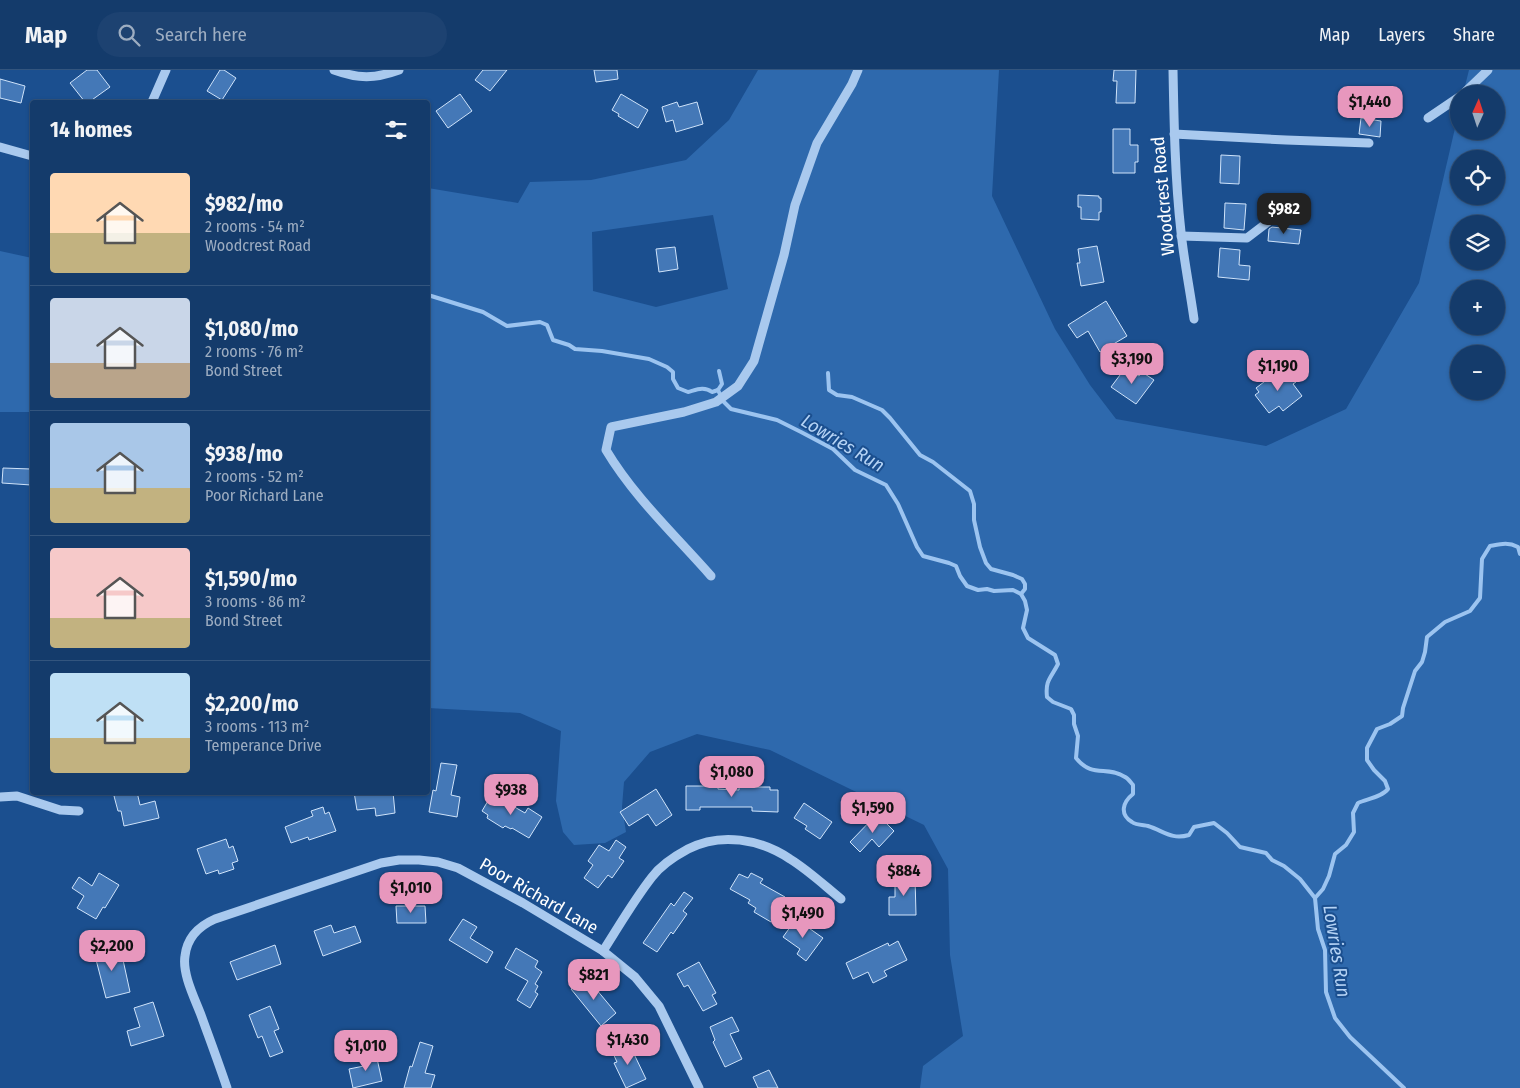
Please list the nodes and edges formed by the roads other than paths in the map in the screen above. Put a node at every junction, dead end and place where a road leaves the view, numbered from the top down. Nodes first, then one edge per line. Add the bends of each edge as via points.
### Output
1 (166, 70) edge
2 (334, 70) edge
3 (399, 70) edge
4 (858, 70) edge
5 (1173, 70) edge
6 (1488, 70) edge
7 (1472, 85) edge
8 (153, 100) edge
9 (1450, 102) edge
10 (1428, 118) dead end
11 (1174, 134) junction
12 (1368, 143) dead end
13 (0, 147) edge
14 (30, 155) edge
15 (1268, 222) dead end
16 (1182, 236) junction
17 (1194, 320) dead end
18 (711, 576) dead end
19 (0, 797) edge
20 (79, 811) dead end
21 (841, 899) dead end
22 (603, 950) junction
23 (227, 1088) edge
24 (699, 1088) edge

1 - 8 street
2 - 3 street via 367,78
4 - 18 street via 817,143 795,205 754,361 738,386 716,402 692,410 611,427 606,450 632,490
5 - 11 street, Woodcrest Road
6 - 7 street
9 - 10 street
11 - 12 street
11 - 16 street, Woodcrest Road
13 - 14 street
15 - 16 street via 1247,238
16 - 17 street, Woodcrest Road
19 - 20 street via 16,796 60,810
21 - 22 street via 790,859 770,848 727,838 710,841 678,855 653,876
22 - 23 street, Poor Richard Lane via 458,868 419,860 381,863 203,924 189,942 184,966
22 - 24 street, Poor Richard Lane via 635,977 659,1006

